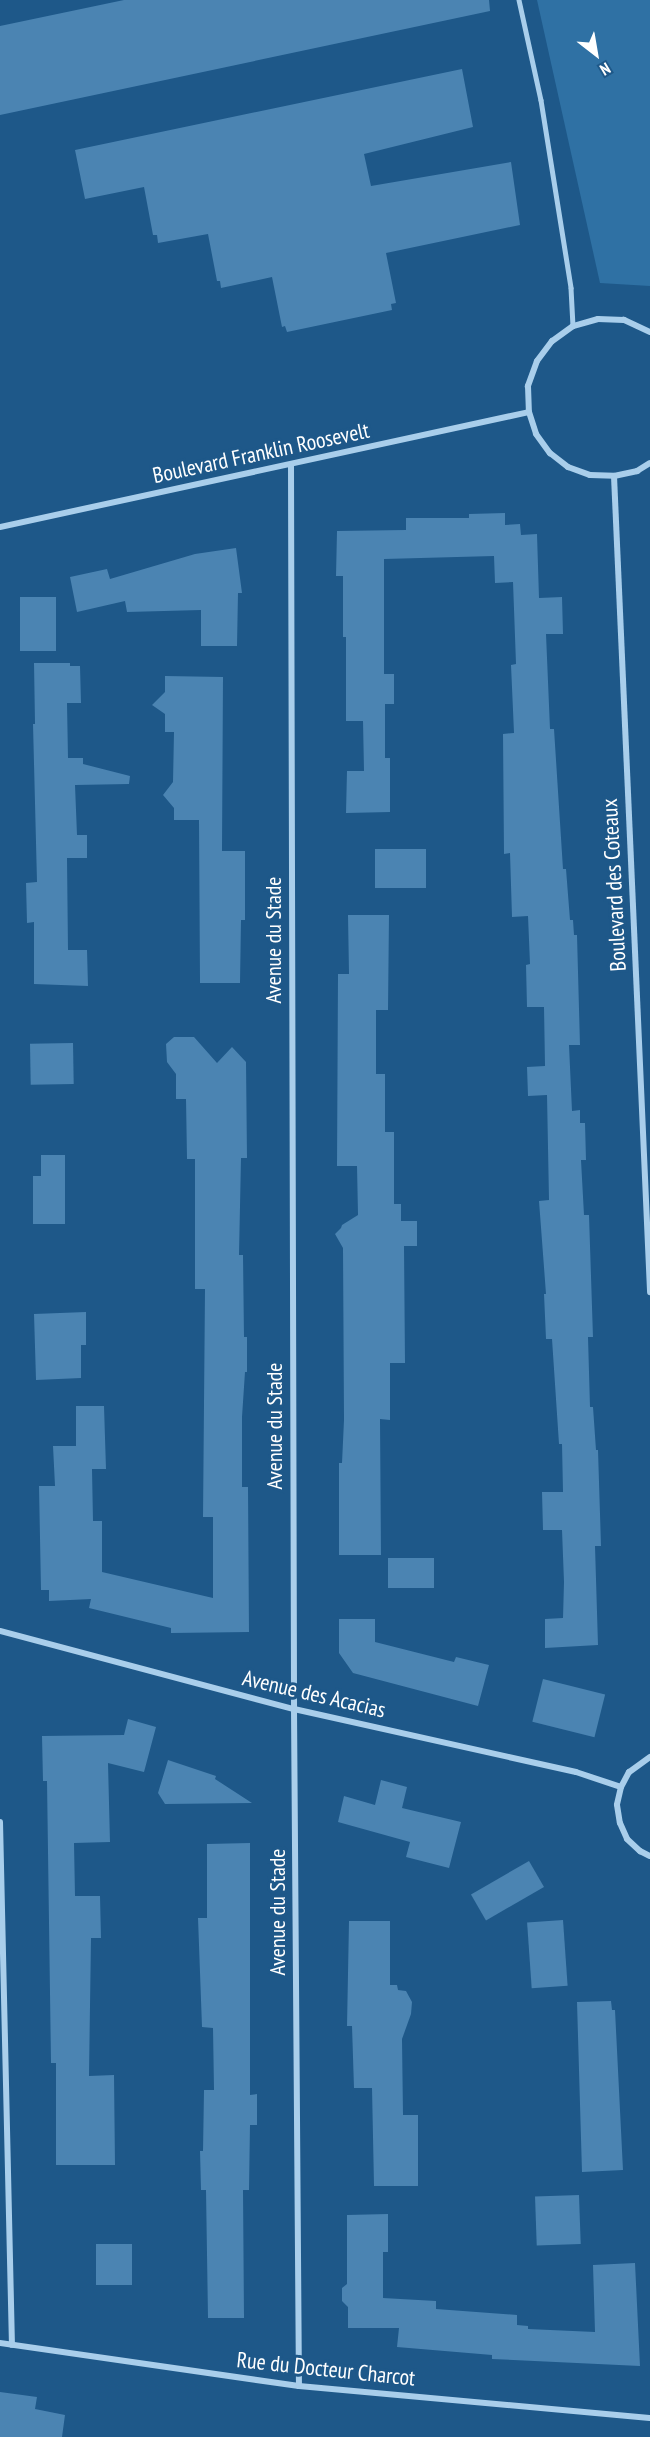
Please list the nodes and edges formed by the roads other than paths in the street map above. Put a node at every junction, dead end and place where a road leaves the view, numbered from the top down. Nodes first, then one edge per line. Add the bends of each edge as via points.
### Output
1 (519, 0) edge
2 (573, 326) junction
3 (650, 332) edge
4 (529, 412) junction
5 (650, 463) edge
6 (291, 465) junction
7 (614, 476) junction
8 (0, 527) edge
9 (650, 1292) edge
10 (0, 1631) edge
11 (294, 1709) junction
12 (650, 1757) edge
13 (621, 1787) junction
14 (0, 1822) edge
15 (650, 1856) edge
16 (0, 2343) edge
17 (12, 2345) junction
18 (299, 2386) junction
19 (650, 2418) edge

1 - 2 lane via 543,112 571,288
2 - 3 street via 598,319 624,320
2 - 4 street via 552,341 537,361 528,386
4 - 6 street, Boulevard Franklin Roosevelt
4 - 7 street via 536,434 550,453 568,467 590,475
5 - 7 street via 637,471
6 - 8 street, Boulevard Franklin Roosevelt
6 - 11 street, Avenue du Stade
7 - 9 street, Boulevard des Coteaux
10 - 11 street, Avenue des Acacias
11 - 13 street, Avenue des Acacias via 576,1772
11 - 18 street, Avenue du Stade
12 - 13 street via 629,1772
13 - 15 street via 617,1805 620,1823 627,1839
14 - 17 street
16 - 17 street, Rue du Docteur Charcot
17 - 18 street, Rue du Docteur Charcot
18 - 19 street, Rue du Docteur Charcot

